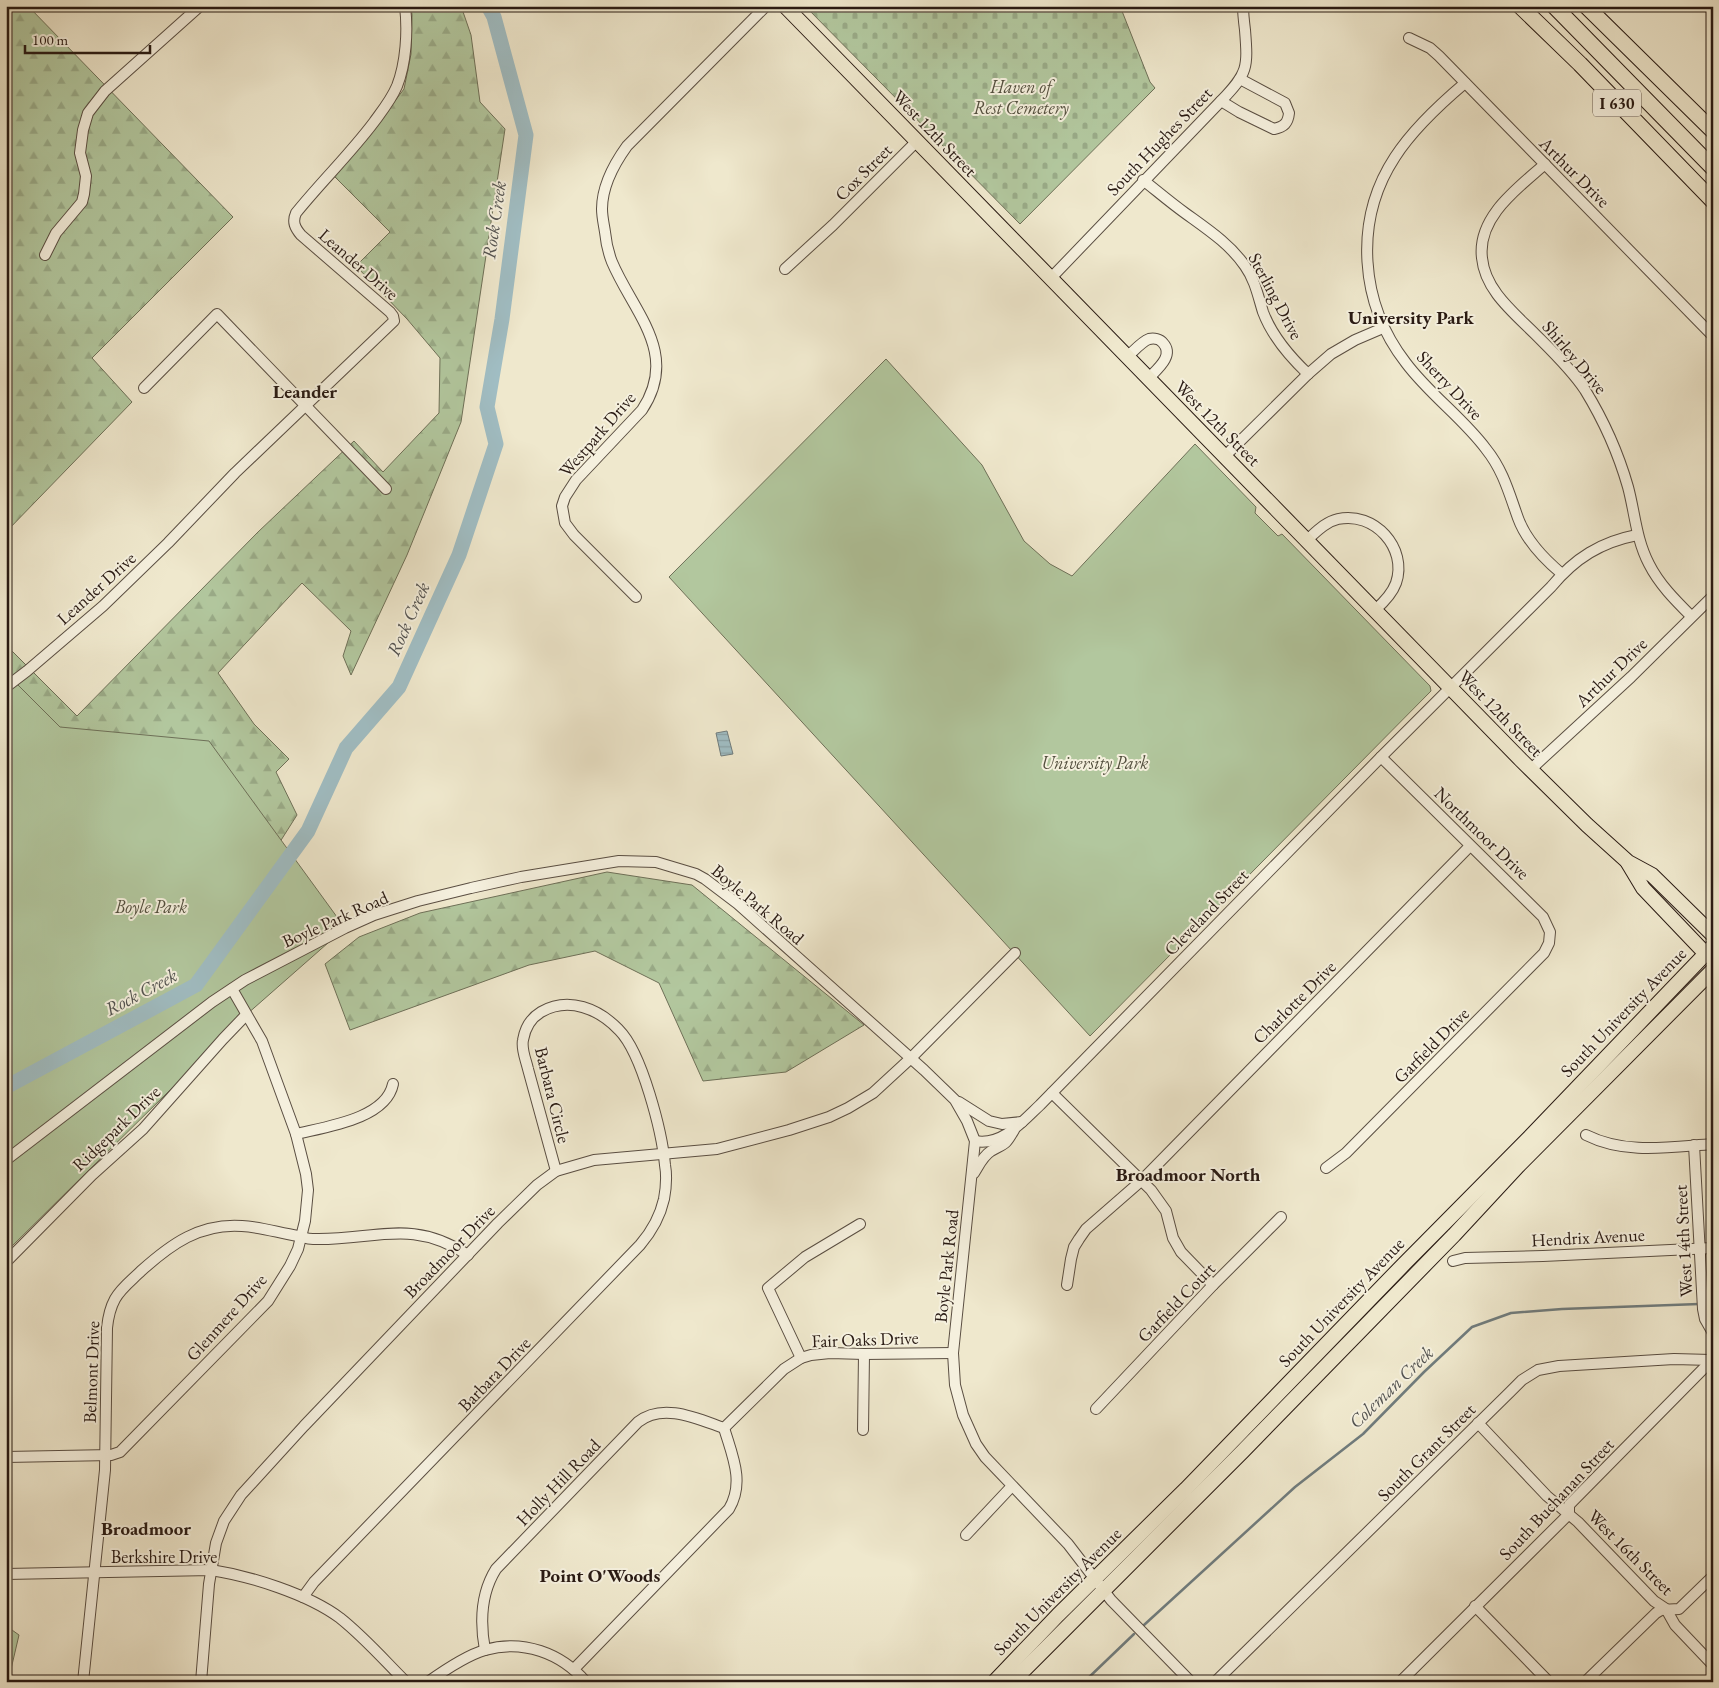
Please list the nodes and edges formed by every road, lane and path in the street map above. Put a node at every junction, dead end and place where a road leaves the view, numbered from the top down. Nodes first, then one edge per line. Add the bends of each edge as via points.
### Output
1 (200, 6) edge
2 (405, 6) edge
3 (766, 6) edge
4 (785, 6) edge
5 (1243, 6) edge
6 (1520, 6) edge
7 (1554, 6) edge
8 (1586, 6) edge
9 (1408, 38) dead end
10 (1240, 78) junction
11 (1465, 83) junction
12 (1221, 101) junction
13 (1713, 131) edge
14 (916, 142) junction
15 (1545, 164) junction
16 (1713, 168) edge
17 (1144, 180) junction
18 (1713, 202) edge
19 (45, 255) dead end
20 (785, 269) dead end
21 (1051, 278) junction
22 (1383, 328) junction
23 (1713, 336) edge
24 (1127, 357) junction
25 (1308, 374) junction
26 (1148, 379) junction
27 (144, 388) dead end
28 (305, 404) junction
29 (1225, 456) junction
30 (386, 489) dead end
31 (1637, 535) junction
32 (1307, 540) junction
33 (1562, 574) junction
34 (1713, 596) edge
35 (636, 597) dead end
36 (1375, 610) junction
37 (1691, 616) junction
38 (6, 686) edge
39 (1450, 687) junction
40 (1381, 757) junction
41 (1530, 770) junction
42 (1470, 846) junction
43 (1628, 862) junction
44 (1713, 935) edge
45 (1550, 938) joint
46 (1710, 952) edge
47 (1015, 953) dead end
48 (1713, 970) edge
49 (232, 989) junction
50 (246, 1015) junction
51 (912, 1058) junction
52 (393, 1084) dead end
53 (1052, 1093) junction
54 (955, 1100) junction
55 (1022, 1122) junction
56 (1014, 1130) junction
57 (296, 1134) junction
58 (1586, 1135) dead end
59 (975, 1141) junction
60 (1713, 1144) edge
61 (1694, 1145) junction
62 (663, 1154) junction
63 (6, 1160) edge
64 (1326, 1168) dead end
65 (556, 1172) junction
66 (971, 1178) junction
67 (1141, 1181) junction
68 (1281, 1218) dead end
69 (860, 1224) dead end
70 (301, 1237) junction
71 (1700, 1248) junction
72 (1713, 1248) edge
73 (468, 1255) junction
74 (6, 1262) edge
75 (1453, 1262) dead end
76 (1067, 1285) dead end
77 (1214, 1285) junction
78 (1713, 1333) edge
79 (953, 1353) junction
80 (864, 1354) junction
81 (802, 1358) junction
82 (1712, 1360) edge
83 (1096, 1410) dead end
84 (1478, 1423) junction
85 (724, 1428) junction
86 (863, 1430) dead end
87 (105, 1456) junction
88 (6, 1457) edge
89 (1012, 1486) junction
90 (1569, 1514) junction
91 (966, 1535) dead end
92 (211, 1570) junction
93 (95, 1572) junction
94 (6, 1574) edge
95 (1713, 1576) edge
96 (1099, 1584) junction
97 (303, 1597) junction
98 (1476, 1606) junction
99 (1666, 1609) junction
100 (485, 1650) junction
101 (1713, 1665) edge
102 (574, 1669) junction
103 (83, 1682) edge
104 (201, 1682) edge
105 (406, 1682) edge
106 (428, 1682) edge
107 (586, 1682) edge
108 (994, 1682) edge
109 (1012, 1682) edge
110 (1191, 1682) edge
111 (1215, 1682) edge
112 (1400, 1682) edge
113 (1549, 1682) edge
114 (1585, 1682) edge

1 - 19 street via 106,91 88,113 82,130 80,153 86,176 82,202 56,233
2 - 28 street, Leander Drive via 404,57 390,101 296,213 294,220 301,235 390,312 394,321
3 - 35 street, Westpark Drive via 627,146 612,169 604,193 602,210 608,249 616,272 651,335 656,374 650,397 642,410 576,480 562,506 565,523 574,535
4 - 14 main road, West 12th Street
5 - 10 street, South Hughes Street via 1247,55
6 - 18 highway, I 630
7 - 16 highway, I 630
8 - 13 highway
9 - 11 street, Arthur Drive via 1430,48
10 - 12 street, South Hughes Street
10 - 12 street via 1285,104 1289,113 1286,124 1274,129
11 - 15 street, Arthur Drive
11 - 22 street, Sherry Drive via 1403,145 1386,172 1376,198 1368,230 1367,256 1371,288
12 - 17 street, South Hughes Street
14 - 20 street, Cox Street
14 - 21 main road, West 12th Street
15 - 23 street, Arthur Drive
15 - 31 street, Shirley Drive via 1491,219 1482,243 1483,268 1498,296 1571,372 1600,413 1628,487
17 - 21 street, South Hughes Street
17 - 25 street, Sterling Drive via 1235,253 1252,278 1273,333
21 - 24 main road, West 12th Street
22 - 25 street via 1338,349
22 - 33 street, Sherry Drive via 1410,369 1487,450 1505,480 1526,534
24 - 26 main road, West 12th Street
24 - 26 street via 1147,340 1156,339 1164,343 1166,360
25 - 29 street
26 - 29 main road, West 12th Street
27 - 28 street via 217,314
28 - 30 street
28 - 38 street, Leander Drive via 118,592
29 - 32 main road, West 12th Street
31 - 33 street, Cleveland Street via 1614,540 1598,548
31 - 37 street, Shirley Drive via 1660,582
32 - 36 main road, West 12th Street
32 - 36 street via 1320,528 1339,519 1360,519 1380,530 1393,545 1398,574 1389,596
33 - 39 street, Cleveland Street
34 - 37 street, Arthur Drive
36 - 39 main road, West 12th Street
37 - 41 street, Arthur Drive via 1631,677
39 - 40 street, Cleveland Street
39 - 41 main road, West 12th Street
40 - 42 street, Northmoor Drive
40 - 53 street, Cleveland Street
41 - 43 main road, West 12th Street
42 - 45 street, Northmoor Drive via 1543,917 1550,928
42 - 67 street, Charlotte Drive
43 - 44 main road, West 12th Street via 1652,876
43 - 46 main road, West 12th Street via 1643,888
45 - 64 street, Garfield Drive via 1544,953 1477,1022 1346,1153
46 - 96 main road, South University Avenue via 1180,1495
47 - 51 street, Broadmoor Drive
48 - 96 main road, South University Avenue via 1242,1452
49 - 50 street, Glenmere Drive
49 - 51 street, Boyle Park Road via 344,928 418,901 602,863 656,862 696,874 738,904
49 - 63 street, Boyle Park Road
50 - 57 street, Glenmere Drive via 262,1041
50 - 74 street, Ridgepark Drive via 143,1130 92,1175
51 - 54 street, Boyle Park Road
51 - 62 street, Broadmoor Drive via 873,1093 829,1117 717,1149
52 - 57 street via 382,1104 359,1116
53 - 55 street, Cleveland Street
53 - 67 street
54 - 55 street via 989,1121 1002,1124
54 - 59 street, Boyle Park Road
55 - 56 street, Cleveland Street
56 - 59 street, Cleveland Street via 984,1143
56 - 66 street via 1007,1142 981,1161
57 - 70 street, Glenmere Drive via 308,1190
58 - 61 street via 1602,1143 1625,1148
59 - 66 street, Boyle Park Road
60 - 61 street
61 - 71 street, West 14th Street
62 - 65 street, Broadmoor Drive via 594,1160
62 - 65 street, Barbara Circle via 652,1103 627,1040 594,1011 574,1004 558,1005 534,1018 526,1028 523,1043
62 - 97 street, Barbara Drive via 666,1174 664,1200 651,1232
65 - 73 street, Broadmoor Drive via 537,1185
66 - 79 street, Boyle Park Road
67 - 76 street, Charlotte Drive via 1086,1229 1074,1247
67 - 77 street via 1166,1211 1181,1252
68 - 77 street, Garfield Court
69 - 81 street via 805,1257 768,1288
70 - 73 street, Belmont Drive via 350,1238 415,1233 451,1245
70 - 87 street, Glenmere Drive via 290,1266 268,1301 124,1450
70 - 87 street, Belmont Drive via 242,1226 206,1230 185,1237 167,1249 122,1289 112,1306 106,1328
71 - 72 street, Hendrix Avenue
71 - 75 street, Hendrix Avenue via 1543,1256 1464,1253
71 - 78 street, West 14th Street via 1703,1309
73 - 92 street, Broadmoor Drive via 241,1495 222,1526
77 - 83 street, Garfield Court
79 - 80 street, Fair Oaks Drive
79 - 89 street, Boyle Park Road via 955,1385 966,1423 986,1457
80 - 81 street, Fair Oaks Drive via 830,1353
80 - 86 street
81 - 85 street, Fair Oaks Drive via 784,1370
82 - 84 street, South Grant Street via 1674,1359 1542,1369 1522,1380
82 - 90 street, South Buchanan Street via 1569,1505
84 - 90 street, West 16th Street via 1547,1496
84 - 111 street, South Grant Street
85 - 100 street, Holly Hill Road via 664,1412 638,1422 496,1570 487,1586 484,1601 482,1636
85 - 102 street via 738,1481 730,1509
87 - 88 street, Glenmere Drive
87 - 93 street, Belmont Drive
89 - 91 street
89 - 96 street, Boyle Park Road via 1068,1544
90 - 98 street, South Buchanan Street
90 - 99 street, West 16th Street
92 - 93 street, Berkshire Drive
92 - 97 street, Berkshire Drive via 238,1575
92 - 104 street, Broadmoor Drive
93 - 94 street, Berkshire Drive
93 - 103 street, Belmont Drive
95 - 99 street via 1679,1609
96 - 108 main road, South University Avenue via 1058,1615
96 - 109 main road, South University Avenue
96 - 110 street, Boyle Park Road via 1133,1624
97 - 105 street, Berkshire Drive via 348,1625
98 - 112 street, South Buchanan Street
98 - 113 street
99 - 101 street, West 16th Street via 1675,1624
99 - 114 street via 1656,1613
100 - 102 street via 532,1648
100 - 106 street
102 - 107 street

